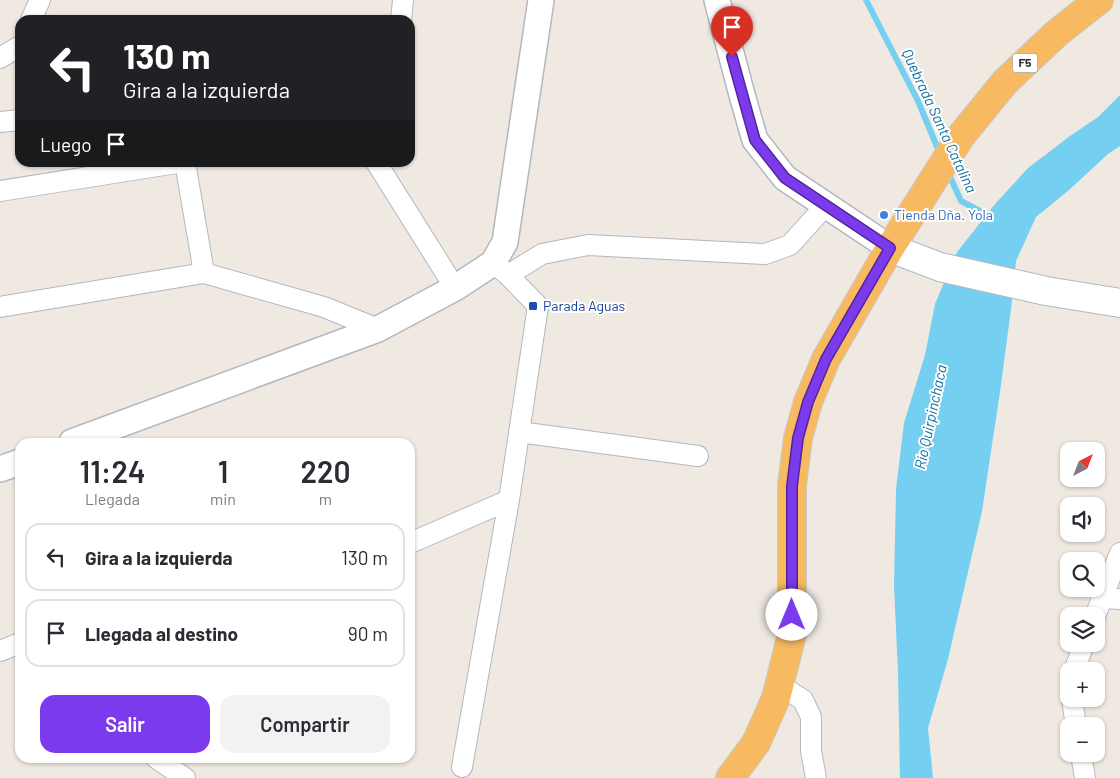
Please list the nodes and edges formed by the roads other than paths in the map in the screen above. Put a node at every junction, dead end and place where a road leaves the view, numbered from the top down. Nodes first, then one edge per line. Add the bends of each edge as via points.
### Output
1 (40, 0) edge
2 (403, 0) edge
3 (541, 0) edge
4 (716, 0) edge
5 (1098, 0) edge
6 (33, 15) edge
7 (402, 15) edge
8 (15, 49) edge
9 (0, 58) edge
10 (15, 120) edge
11 (0, 122) edge
12 (153, 167) edge
13 (185, 167) edge
14 (379, 167) edge
15 (0, 192) edge
16 (826, 205) junction
17 (890, 248) junction
18 (500, 269) junction
19 (204, 273) junction
20 (454, 288) junction
21 (1118, 302) edge
22 (0, 307) edge
23 (378, 329) junction
24 (519, 432) junction
25 (83, 438) edge
26 (698, 456) dead end
27 (15, 464) edge
28 (0, 469) edge
29 (509, 500) junction
30 (415, 541) edge
31 (1120, 553) edge
32 (1106, 604) edge
33 (15, 644) edge
34 (0, 651) edge
35 (780, 685) junction
36 (1082, 762) edge
37 (163, 763) edge
38 (462, 767) dead end
39 (185, 778) edge
40 (730, 778) edge
41 (816, 778) edge
42 (1085, 778) edge

1 - 6 street
2 - 7 street
3 - 18 street
4 - 16 street via 755,140 785,178
5 - 17 highway, F5 via 1005,82 962,136
8 - 9 street
10 - 11 street
12 - 15 street
13 - 19 street
14 - 20 street
16 - 17 street
16 - 18 street via 790,245 765,254 588,245 542,254
17 - 21 main road via 940,267 1046,292
17 - 35 highway, F5 via 826,359 808,402 798,438 792,486 792,634
18 - 20 street
18 - 24 street via 538,306
19 - 22 street
19 - 23 street via 324,307
20 - 23 street
23 - 25 street
24 - 26 street
24 - 29 street
27 - 28 street
29 - 30 street
29 - 38 street
31 - 32 street
33 - 34 street
35 - 40 highway, F5 via 756,743
35 - 41 street via 803,700 811,718 811,751
36 - 42 street
37 - 39 street

